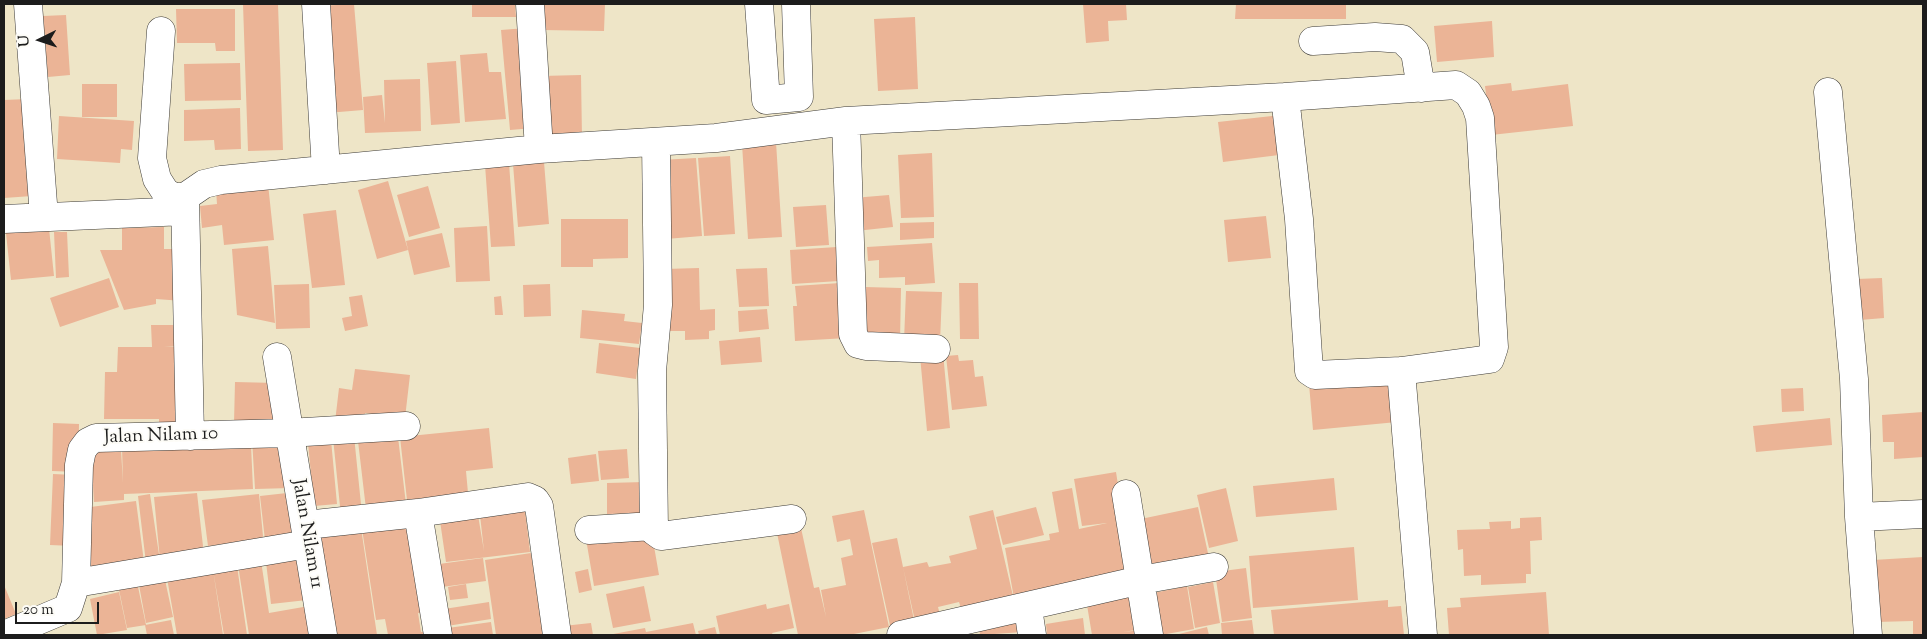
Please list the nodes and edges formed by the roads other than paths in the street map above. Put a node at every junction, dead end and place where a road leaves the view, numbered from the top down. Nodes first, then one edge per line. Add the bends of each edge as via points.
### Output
1 (28, 4) edge
2 (316, 4) edge
3 (530, 4) edge
4 (759, 4) edge
5 (796, 4) edge
6 (161, 31) dead end
7 (1313, 41) dead end
8 (1421, 88) junction
9 (1828, 92) dead end
10 (1285, 97) junction
11 (846, 121) junction
12 (656, 142) junction
13 (539, 149) junction
14 (326, 170) junction
15 (185, 204) junction
16 (44, 217) junction
17 (4, 220) edge
18 (936, 349) dead end
19 (277, 357) dead end
20 (1401, 371) junction
21 (406, 426) dead end
22 (288, 433) junction
23 (190, 436) junction
24 (1126, 494) dead end
25 (418, 513) junction
26 (1923, 514) edge
27 (1859, 517) junction
28 (792, 519) dead end
29 (653, 526) junction
30 (589, 530) dead end
31 (307, 535) junction
32 (1214, 567) dead end
33 (1141, 580) junction
34 (76, 583) junction
35 (1028, 608) junction
36 (35, 629) edge
37 (908, 634) edge
38 (4, 635) edge
39 (323, 635) edge
40 (438, 635) edge
41 (557, 635) edge
42 (1032, 635) edge
43 (1149, 635) edge
44 (1422, 635) edge
45 (1868, 635) edge

1 - 16 street
2 - 14 street
3 - 13 street
4 - 5 street via 766,100 799,97
6 - 15 street via 152,158 157,179 166,193
7 - 8 street via 1376,37 1402,39 1415,52
8 - 10 street
8 - 20 street via 1456,85 1468,93 1480,118 1494,348 1490,359 1482,361
9 - 27 street via 1854,380
10 - 11 street
10 - 20 street via 1299,219 1309,371 1315,375
11 - 12 street via 716,138
11 - 18 street via 853,334 858,344 866,346
12 - 13 street
12 - 29 street via 658,305 652,370
13 - 14 street
14 - 15 street via 204,184
15 - 16 street
15 - 23 street
16 - 17 street
19 - 22 street, Jalan Nilam 11
20 - 44 street
21 - 22 street, Jalan Nilam 10
22 - 23 street, Jalan Nilam 10
22 - 31 street, Jalan Nilam 11
23 - 34 street, Jalan Nilam 10 via 96,438 88,442 82,450 79,465
24 - 33 street
25 - 31 street
25 - 40 street
25 - 41 street via 528,497 535,500 539,506
26 - 27 street
27 - 45 street
28 - 29 street via 661,536
29 - 30 street
31 - 34 street
31 - 39 street, Jalan Nilam 11
32 - 33 street
33 - 35 street
33 - 43 street
34 - 36 street via 68,608
35 - 37 street
35 - 42 street
36 - 38 street

